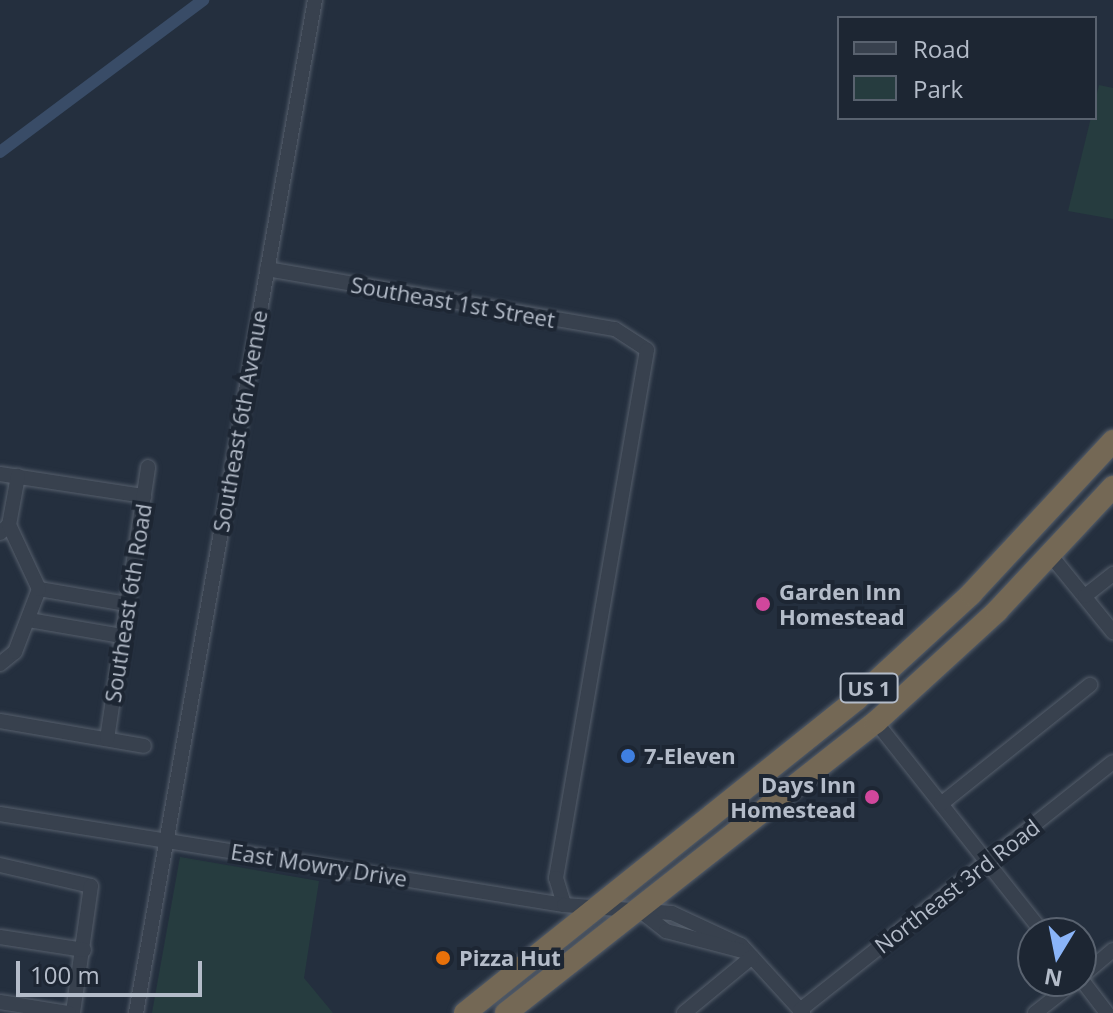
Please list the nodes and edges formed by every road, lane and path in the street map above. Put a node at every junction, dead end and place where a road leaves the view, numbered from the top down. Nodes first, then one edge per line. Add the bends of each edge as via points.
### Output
1 (315, 0) edge
2 (267, 269) junction
3 (1113, 441) edge
4 (1113, 461) edge
5 (148, 467) dead end
6 (0, 474) edge
7 (18, 476) junction
8 (1113, 487) edge
9 (144, 496) junction
10 (4, 529) edge
11 (1022, 543) junction
12 (1052, 557) junction
13 (1113, 574) edge
14 (39, 589) junction
15 (1085, 596) junction
16 (127, 604) junction
17 (29, 620) junction
18 (1113, 632) edge
19 (122, 636) junction
20 (0, 664) edge
21 (940, 665) junction
22 (1090, 685) dead end
23 (0, 721) edge
24 (876, 722) junction
25 (107, 739) junction
26 (144, 746) dead end
27 (1113, 762) edge
28 (941, 804) junction
29 (0, 814) edge
30 (166, 842) junction
31 (988, 862) junction
32 (0, 865) edge
33 (556, 878) junction
34 (536, 900) junction
35 (564, 905) junction
36 (598, 907) junction
37 (638, 909) junction
38 (1031, 917) edge
39 (0, 937) edge
40 (84, 950) junction
41 (1113, 950) edge
42 (747, 954) junction
43 (1097, 964) edge
44 (1056, 997) edge
45 (1094, 997) edge
46 (0, 1002) edge
47 (802, 1012) edge
48 (71, 1013) edge
49 (136, 1013) edge
50 (465, 1013) edge
51 (506, 1013) edge
52 (684, 1013) edge
53 (1035, 1013) edge
54 (1107, 1013) edge

1 - 2 street, Southeast 6th Avenue
2 - 30 street, Southeast 6th Avenue
2 - 33 street, Southeast 1st Street via 639,338 647,363
3 - 11 highway, US 1
4 - 12 highway via 1054,531
5 - 9 street, Southeast 6th Road
6 - 7 street
7 - 9 street
7 - 10 street
8 - 12 highway, US 1
9 - 16 street, Southeast 6th Road
10 - 14 street
11 - 21 highway via 1020,563 947,635
11 - 36 highway, US 1 via 857,699
12 - 15 street
12 - 21 highway, US 1
13 - 15 street
14 - 16 street
14 - 17 street
15 - 18 street
16 - 19 street, Southeast 6th Road
17 - 19 street
17 - 20 street via 15,652
19 - 25 street, Southeast 6th Road
21 - 24 highway, US 1
22 - 28 street
23 - 25 street
24 - 28 street
24 - 37 highway, US 1
25 - 26 street
27 - 31 street, Northeast 3rd Road
28 - 31 street
29 - 30 street, East Mowry Drive
30 - 34 street, East Mowry Drive
30 - 49 street, Southeast 6th Avenue
31 - 38 street
31 - 47 street, Northeast 3rd Road
32 - 40 street via 89,883
33 - 34 street
33 - 35 street
34 - 35 street, East Mowry Drive
35 - 36 street, East Mowry Drive
36 - 37 street, East Mowry Drive
36 - 50 highway, US 1
37 - 42 street via 666,931
37 - 51 highway, US 1
39 - 40 street
40 - 48 street
41 - 43 street
42 - 47 street
42 - 52 street via 735,972
44 - 53 street
45 - 54 street
46 - 48 street

